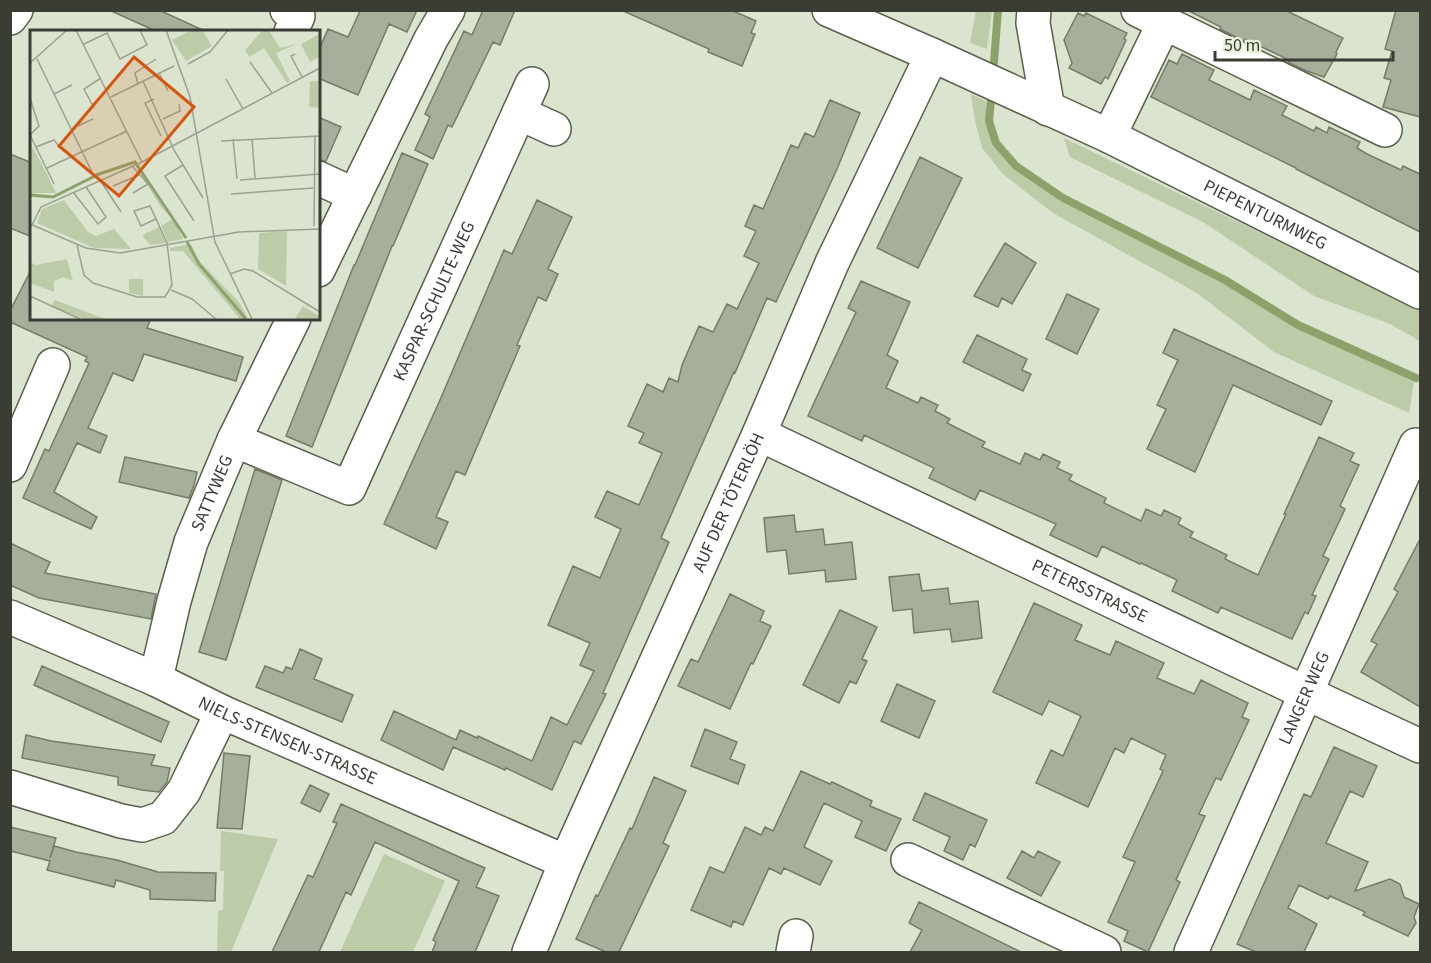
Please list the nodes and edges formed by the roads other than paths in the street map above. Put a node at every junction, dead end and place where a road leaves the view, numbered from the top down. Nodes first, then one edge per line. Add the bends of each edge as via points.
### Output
1 (16, 10) edge
2 (287, 10) edge
3 (448, 10) edge
4 (829, 10) edge
5 (1034, 10) edge
6 (1151, 17) edge
7 (10, 18) edge
8 (292, 30) edge
9 (932, 55) junction
10 (532, 84) dead end
11 (1039, 104) junction
12 (519, 113) junction
13 (554, 129) dead end
14 (1385, 130) dead end
15 (1109, 136) junction
16 (320, 179) edge
17 (355, 195) junction
18 (320, 266) edge
19 (1420, 292) edge
20 (293, 320) edge
21 (53, 365) dead end
22 (759, 434) junction
23 (234, 440) junction
24 (1416, 445) dead end
25 (10, 465) edge
26 (10, 617) edge
27 (155, 679) junction
28 (1306, 693) junction
29 (222, 712) junction
30 (1420, 746) edge
31 (10, 787) edge
32 (908, 860) dead end
33 (566, 862) junction
34 (529, 952) edge
35 (1104, 952) edge
36 (1191, 952) edge

1 - 7 street
2 - 8 street via 298,16
3 - 17 street
4 - 9 street, PIEPENTURMWEG
5 - 11 street
6 - 14 street
6 - 15 street
9 - 11 street, PIEPENTURMWEG
9 - 22 street, AUF DER TÖTERLÖH via 838,251
10 - 12 street, KASPAR-SCHULTE-WEG
11 - 15 street, PIEPENTURMWEG
12 - 13 street
12 - 23 street, KASPAR-SCHULTE-WEG via 343,500
15 - 19 street, PIEPENTURMWEG
16 - 17 street
17 - 18 street
20 - 23 street, SATTYWEG
21 - 25 street
22 - 28 street, PETERSSTRASSE
22 - 33 street, AUF DER TÖTERLÖH
23 - 27 street, SATTYWEG via 191,542
24 - 28 street, LANGER WEG
26 - 27 street, NIELS-STENSEN-STRASSE
27 - 29 street, NIELS-STENSEN-STRASSE
28 - 30 street, PETERSSTRASSE
28 - 36 street, LANGER WEG
29 - 31 street via 184,791 163,818 142,825
29 - 33 street, NIELS-STENSEN-STRASSE
32 - 35 street
33 - 34 street, AUF DER TÖTERLÖH

